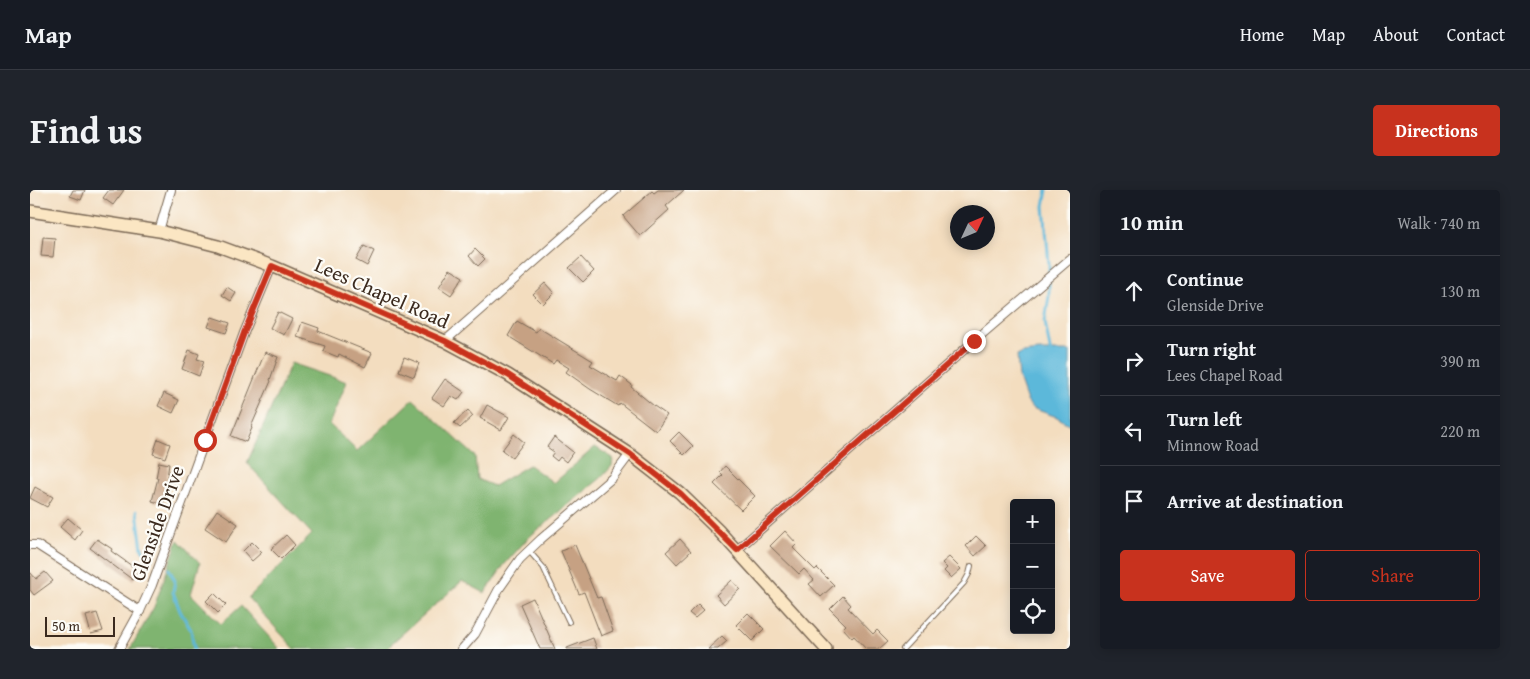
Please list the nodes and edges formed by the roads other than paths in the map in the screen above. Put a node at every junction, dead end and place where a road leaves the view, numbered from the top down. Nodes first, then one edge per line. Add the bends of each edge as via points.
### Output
1 (171, 190) edge
2 (616, 190) edge
3 (30, 211) edge
4 (159, 231) junction
5 (1070, 259) edge
6 (272, 266) junction
7 (445, 341) junction
8 (630, 454) junction
9 (30, 546) edge
10 (737, 550) junction
11 (528, 551) junction
12 (971, 566) dead end
13 (140, 611) junction
14 (569, 622) dead end
15 (120, 649) edge
16 (462, 649) edge
17 (826, 649) edge
18 (903, 649) edge

1 - 4 street
2 - 7 street
3 - 4 main road, Lees Chapel Road
4 - 6 main road, Lees Chapel Road via 218,246
5 - 10 street
6 - 7 main road, Lees Chapel Road
6 - 13 street, Glenside Drive
7 - 8 main road, Lees Chapel Road via 508,375
8 - 10 main road, Lees Chapel Road via 680,493
8 - 11 street via 612,478
9 - 13 street via 37,545
10 - 17 main road, Lees Chapel Road
11 - 14 lane via 543,567
11 - 16 street via 499,589 475,634
12 - 18 lane via 964,583
13 - 15 street, Glenside Drive

